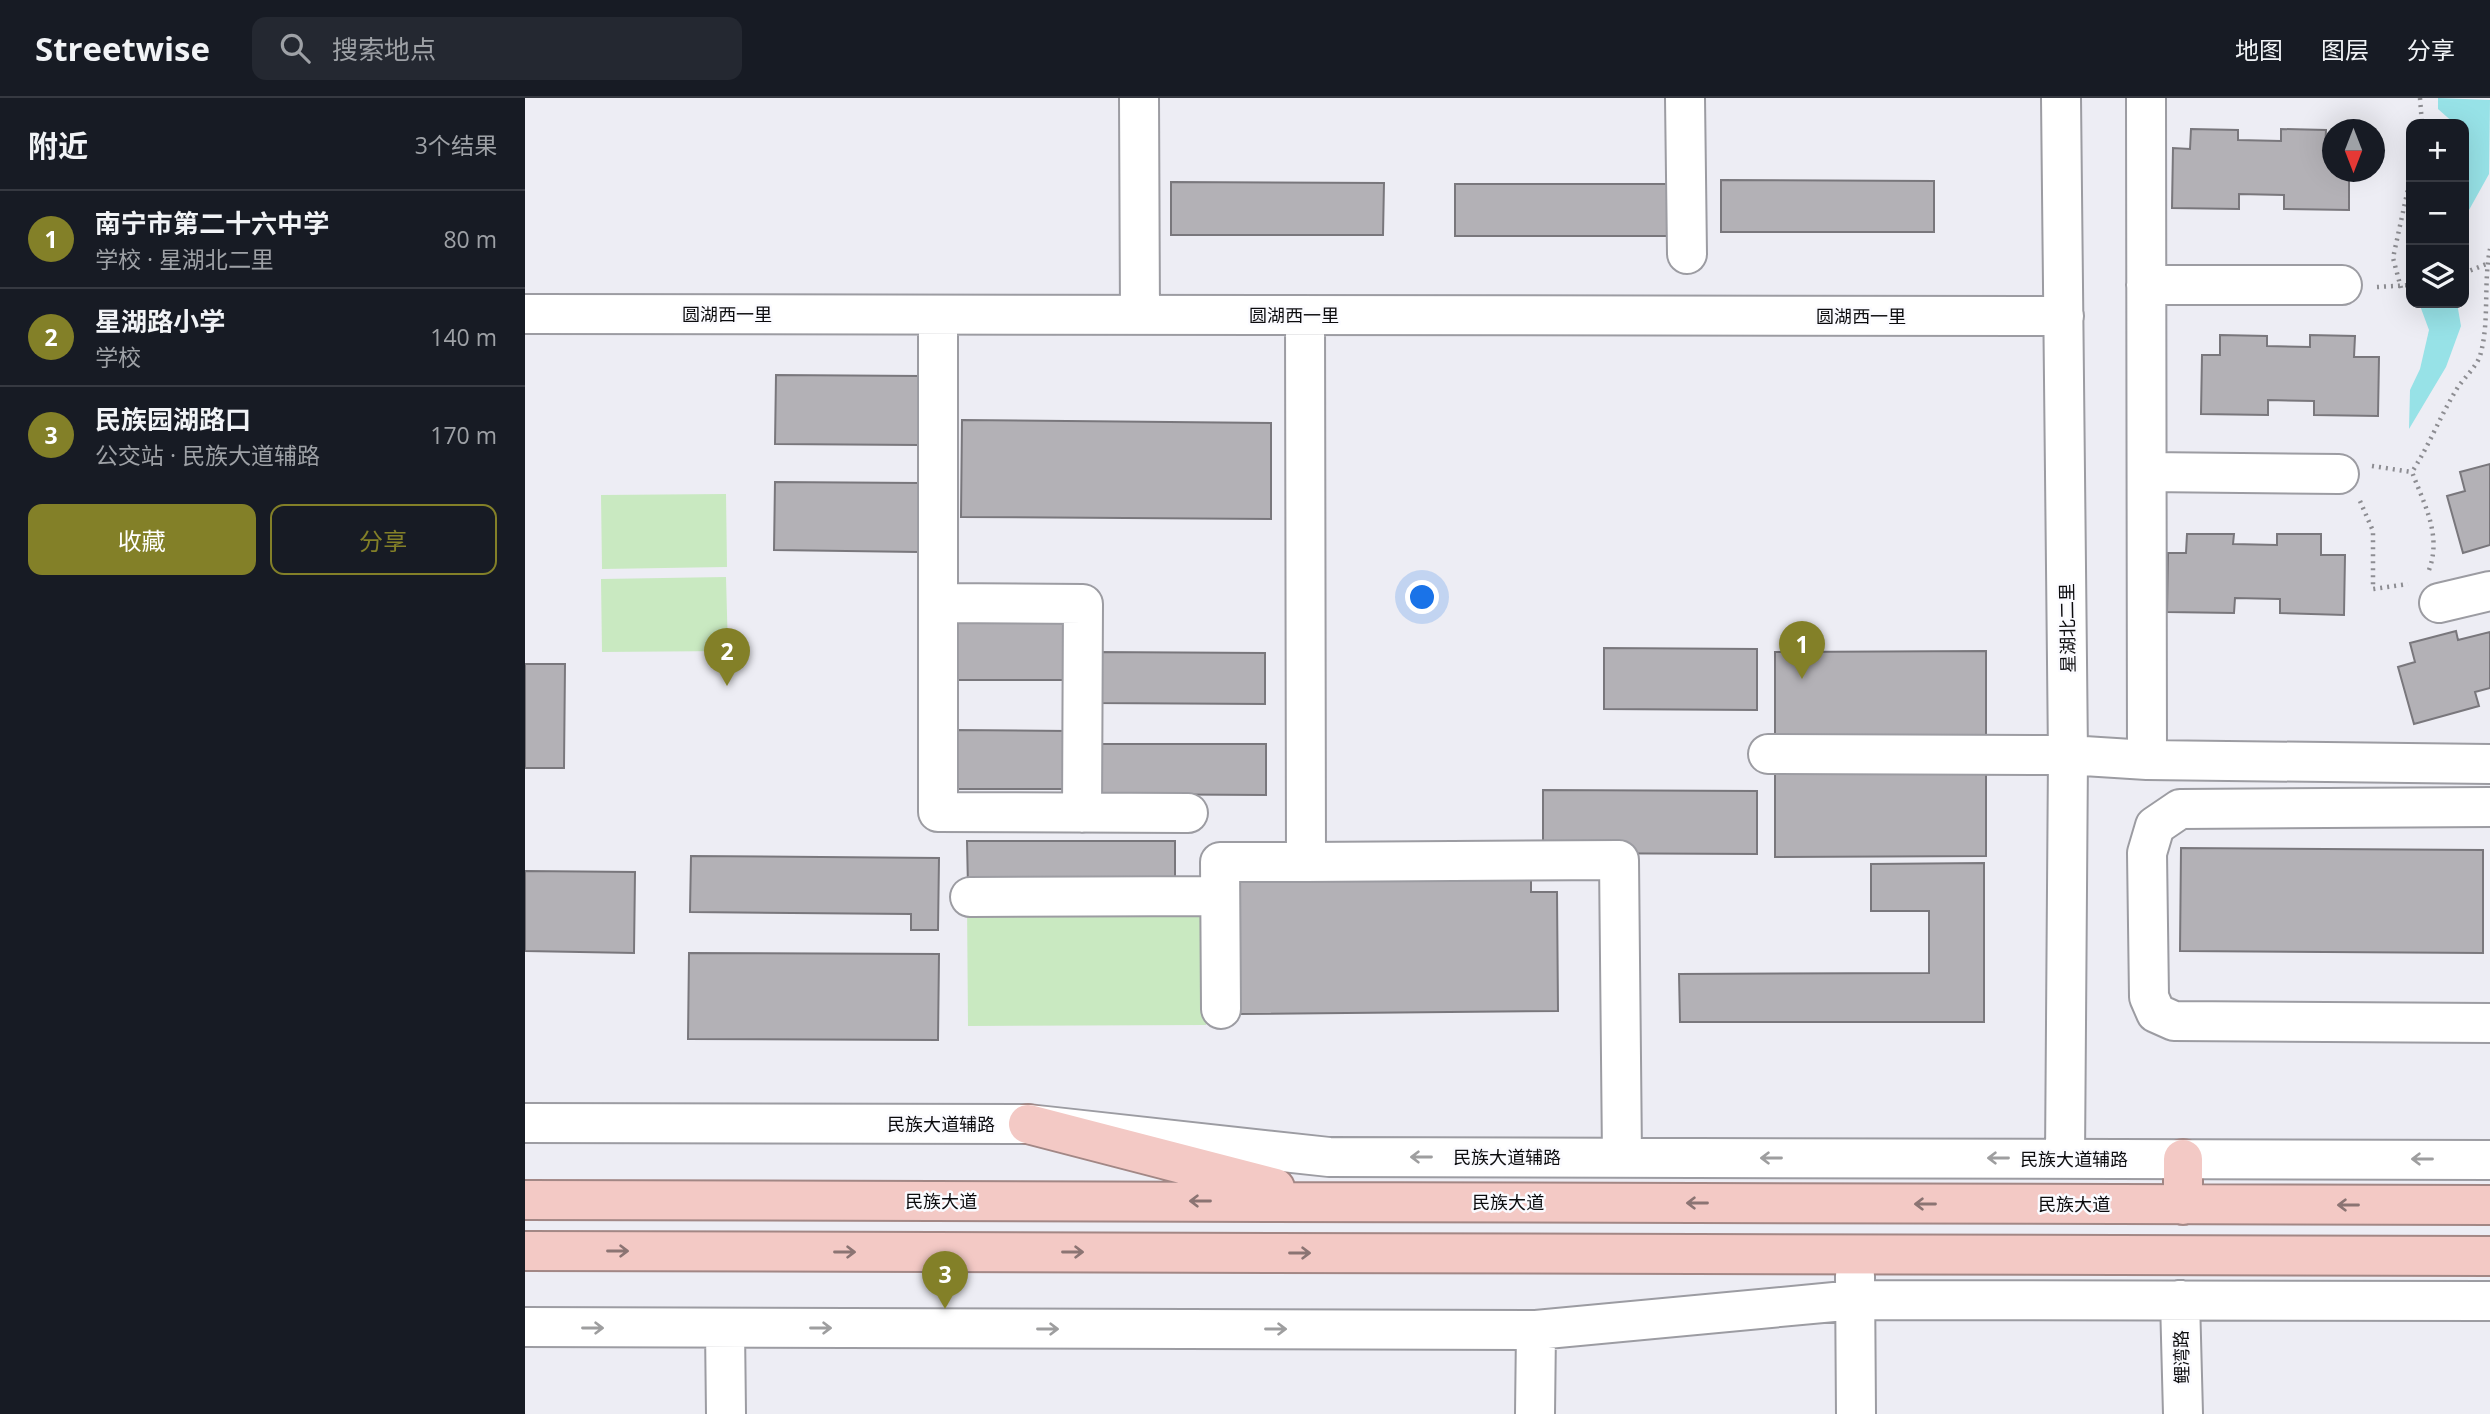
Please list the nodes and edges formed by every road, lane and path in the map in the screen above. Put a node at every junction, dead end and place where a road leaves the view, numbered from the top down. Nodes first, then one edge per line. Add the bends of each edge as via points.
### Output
1 (1139, 98) edge
2 (1685, 98) edge
3 (2061, 98) edge
4 (2145, 98) edge
5 (2420, 98) edge
6 (2422, 119) edge
7 (2409, 182) edge
8 (2490, 249) edge
9 (1687, 254) dead end
10 (2488, 264) edge
11 (2469, 271) edge
12 (2145, 285) junction
13 (2342, 285) dead end
14 (2406, 286) edge
15 (525, 314) edge
16 (938, 314) junction
17 (1140, 314) junction
18 (1305, 315) junction
19 (2064, 316) junction
20 (2148, 472) junction
21 (2339, 474) joint
22 (2427, 586) junction
23 (2490, 590) edge
24 (939, 603) junction
25 (1768, 754) dead end
26 (2068, 755) junction
27 (2147, 760) junction
28 (2490, 764) edge
29 (2490, 807) edge
30 (1082, 813) junction
31 (1188, 813) dead end
32 (1306, 862) junction
33 (1220, 895) junction
34 (970, 897) dead end
35 (1221, 1009) dead end
36 (2490, 1023) edge
37 (525, 1123) edge
38 (1028, 1124) junction
39 (1622, 1157) junction
40 (2065, 1158) junction
41 (2183, 1159) junction
42 (2490, 1160) edge
43 (525, 1200) edge
44 (1328, 1202) junction
45 (2183, 1205) junction
46 (2490, 1205) edge
47 (525, 1251) edge
48 (1855, 1254) junction
49 (2490, 1256) edge
50 (1855, 1300) junction
51 (2180, 1300) junction
52 (2490, 1301) edge
53 (525, 1327) edge
54 (725, 1328) junction
55 (1537, 1330) junction
56 (726, 1414) edge
57 (1535, 1414) edge
58 (1856, 1414) edge
59 (2183, 1414) edge

1 - 17 street
2 - 9 street
3 - 19 street, 星湖北二里
4 - 12 street
5 - 6 path
7 - 14 path via 2393,258 2401,288
8 - 10 path
10 - 11 path
10 - 22 path via 2487,322 2480,358 2458,388 2412,472 2433,528 2435,553
12 - 13 street
12 - 20 street
15 - 16 street, 圆湖西一里
16 - 17 street, 圆湖西一里
16 - 24 street
17 - 18 street, 圆湖西一里
18 - 19 street, 圆湖西一里
18 - 32 street
19 - 26 street, 星湖北二里
20 - 21 street
20 - 27 street
21 - 22 path via 2359,499 2372,531 2372,589
22 - 23 street
24 - 30 street via 938,812
24 - 30 street via 1083,604
25 - 26 street
26 - 27 street
26 - 40 street, 星湖北二里
27 - 28 street
29 - 36 street via 2181,809 2155,826 2147,853 2149,997 2157,1013 2174,1021
30 - 31 street
32 - 33 street via 1220,862
32 - 39 street via 1619,860
33 - 34 street
33 - 35 street
37 - 38 street, 民族大道辅路
39 -> 38 street, 民族大道辅路 via 1329,1157
38 - 44 highway
40 -> 39 street, 民族大道辅路
40 - 41 street, 民族大道辅路
42 -> 41 street, 民族大道辅路
41 - 45 highway
44 -> 43 highway, 民族大道
45 -> 44 highway, 民族大道
46 -> 45 highway, 民族大道
47 -> 48 highway
48 - 49 highway
48 - 50 street
50 - 51 street
50 - 55 street
50 - 58 street
51 - 52 street
51 - 59 street, 鲤湾路
53 -> 54 street
54 -> 55 street
54 - 56 street
55 - 57 street

